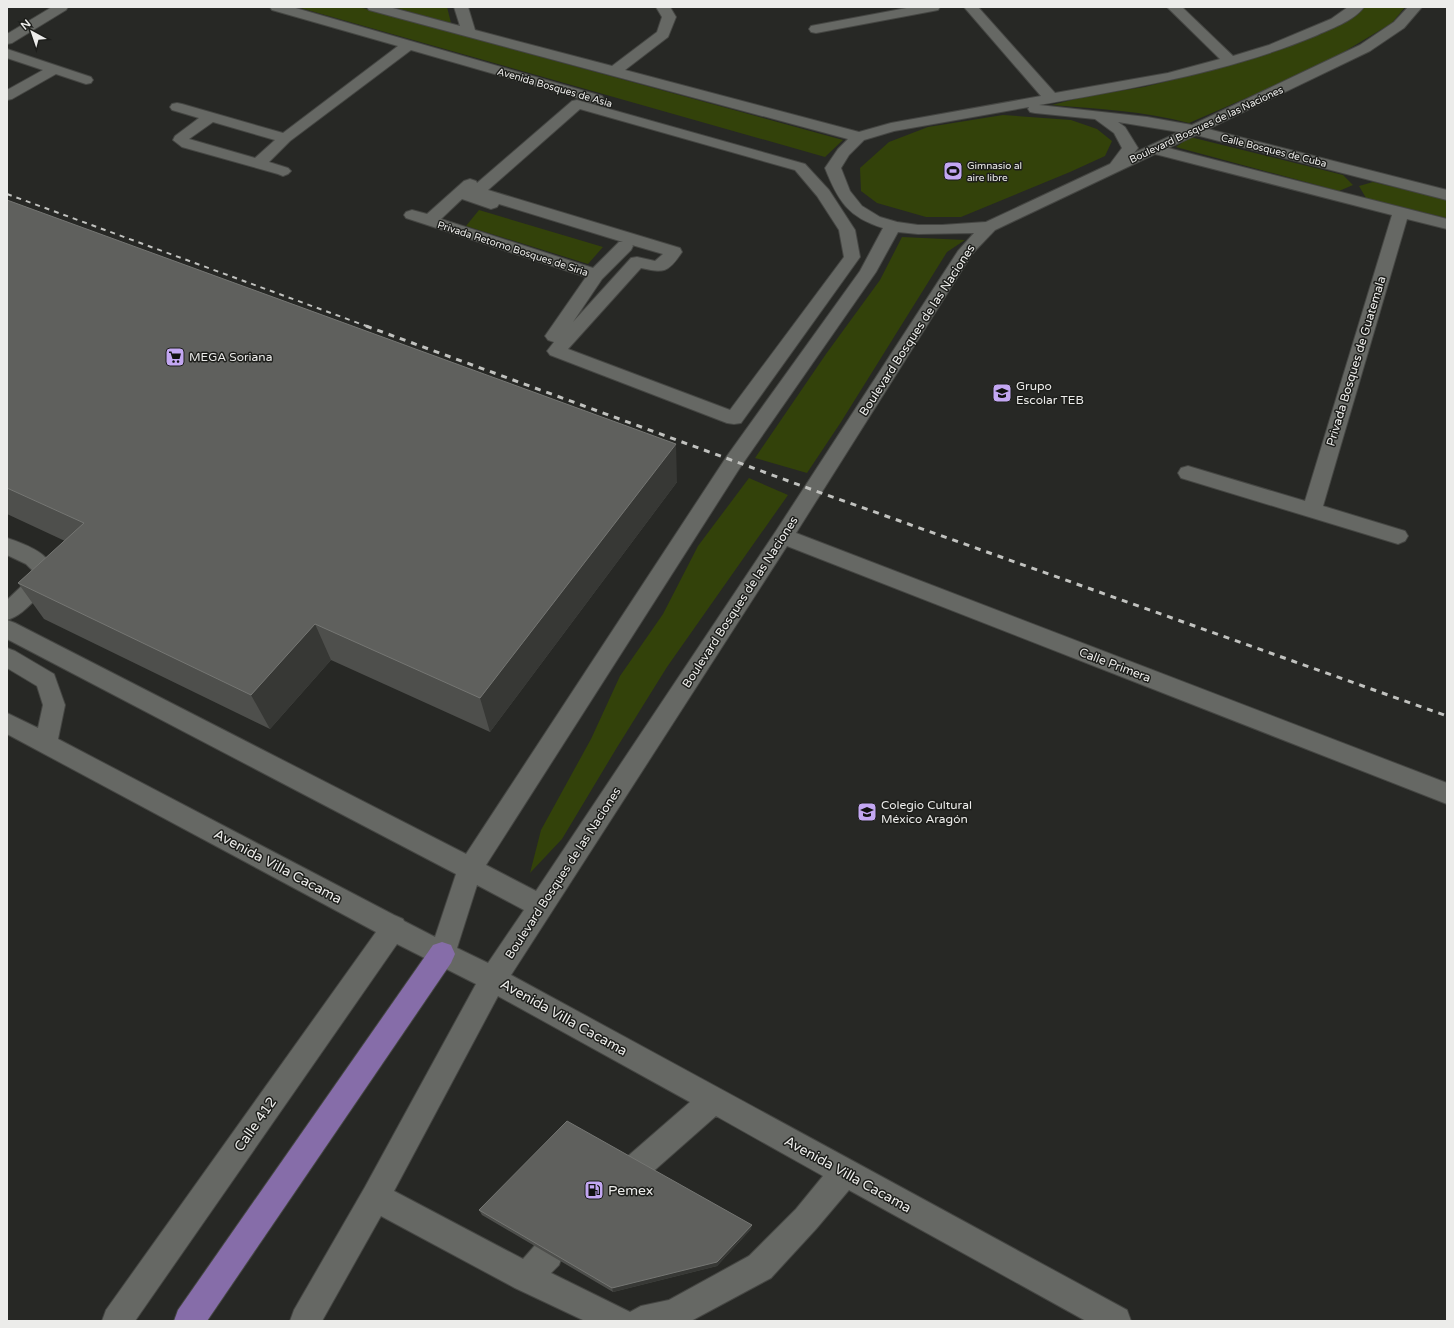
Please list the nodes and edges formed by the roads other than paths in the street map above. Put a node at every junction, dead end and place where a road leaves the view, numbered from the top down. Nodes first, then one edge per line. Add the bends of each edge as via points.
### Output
1 (61, 7) edge
2 (277, 7) edge
3 (374, 7) edge
4 (461, 7) edge
5 (663, 7) edge
6 (859, 7) edge
7 (933, 7) edge
8 (971, 7) edge
9 (1174, 7) edge
10 (1357, 7) edge
11 (1415, 7) edge
12 (866, 20) junction
13 (816, 29) dead end
14 (469, 32) junction
15 (7, 40) edge
16 (408, 45) junction
17 (7, 53) edge
18 (1230, 61) junction
19 (55, 69) junction
20 (613, 72) junction
21 (86, 80) dead end
22 (10, 92) edge
23 (1050, 97) junction
24 (576, 98) junction
25 (1004, 106) junction
26 (177, 107) dead end
27 (1099, 115) junction
28 (210, 116) junction
29 (1193, 130) junction
30 (859, 136) junction
31 (285, 138) junction
32 (1153, 149) junction
33 (258, 164) junction
34 (1117, 165) junction
35 (833, 168) junction
36 (283, 171) dead end
37 (459, 194) junction
38 (1447, 195) edge
39 (1401, 212) junction
40 (412, 215) dead end
41 (430, 220) junction
42 (1447, 224) edge
43 (892, 227) junction
44 (989, 227) junction
45 (625, 246) junction
46 (650, 254) dead end
47 (596, 275) junction
48 (552, 339) dead end
49 (1188, 472) dead end
50 (1312, 511) junction
51 (783, 536) junction
52 (1398, 536) dead end
53 (7, 546) edge
54 (7, 612) edge
55 (7, 629) edge
56 (7, 657) edge
57 (7, 724) edge
58 (46, 743) junction
59 (1447, 794) edge
60 (470, 869) junction
61 (541, 906) junction
62 (394, 927) junction
63 (442, 954) junction
64 (493, 978) junction
65 (713, 1100) junction
66 (638, 1166) edge
67 (845, 1172) junction
68 (375, 1197) junction
69 (548, 1254) edge
70 (526, 1277) junction
71 (117, 1321) edge
72 (189, 1321) edge
73 (305, 1321) edge
74 (618, 1321) edge
75 (640, 1321) edge
76 (1116, 1321) edge

1 - 15 street
2 - 16 street, Avenida Bosques de Asia
3 - 14 street
4 - 14 street
5 - 20 street via 669,17 663,34
6 - 12 street
7 - 12 street
8 - 23 street
9 - 18 street
10 - 18 street via 1336,22 1274,48
11 - 29 street, Boulevard Bosques de las Naciones via 1399,25 1365,48
12 - 13 street
14 - 20 street
16 - 24 street, Avenida Bosques de Asia
16 - 31 street
17 - 19 street
18 - 23 street via 1168,77
19 - 21 street
19 - 22 street
20 - 30 street
23 - 25 street
24 - 24 street via 800,167 822,193 847,230 852,257 734,418 556,351 637,262 659,267 674,252 477,192
24 - 35 street, Avenida Bosques de Asia
24 - 37 street, Privada Retorno Bosques de Siria
25 - 27 street, Calle Bosques de Cuba
25 - 30 street via 891,127
26 - 28 street
27 - 29 street, Calle Bosques de Cuba
27 - 34 street via 1120,130 1130,148
28 - 31 street
28 - 33 street via 181,140 187,144
29 - 32 street, Boulevard Bosques de las Naciones
29 - 38 street, Calle Bosques de Cuba
30 - 35 street via 843,152
31 - 33 street
32 - 34 street, Boulevard Bosques de las Naciones
32 - 39 street
33 - 36 street
34 - 44 street, Boulevard Bosques de las Naciones
35 - 43 street, Boulevard Bosques de las Naciones via 837,185 848,200 860,212
37 - 41 street, Privada Retorno Bosques de Siria
37 - 45 street
39 - 42 street
39 - 50 street, Privada Bosques de Guatemala
40 - 41 street, Privada Retorno Bosques de Siria
41 - 47 street, Privada Retorno Bosques de Siria
43 - 44 street, Boulevard Bosques de las Naciones via 936,230
43 - 60 street via 868,272 734,461
44 - 51 street, Boulevard Bosques de las Naciones via 966,251
45 - 46 street
45 - 47 street, Privada Retorno Bosques de Siria
47 - 48 street, Privada Retorno Bosques de Siria
49 - 50 street
50 - 52 street
51 - 59 street, Calle Primera
51 - 61 street, Boulevard Bosques de las Naciones
53 - 54 street via 34,559 42,572 33,589
55 - 60 street
56 - 58 street via 46,680 54,705
57 - 58 street, Avenida Villa Cacama
58 - 62 street, Avenida Villa Cacama
60 - 61 street
60 - 63 street
61 - 64 street, Boulevard Bosques de las Naciones
62 - 63 street, Avenida Villa Cacama
62 - 71 street, Calle 412
63 - 64 street, Avenida Villa Cacama
63 - 72 main road
64 - 65 street, Avenida Villa Cacama
64 - 68 street, Boulevard Bosques de las Naciones
65 - 66 street
65 - 67 street, Avenida Villa Cacama
67 - 75 street via 806,1219 760,1267 672,1314
67 - 76 street, Avenida Villa Cacama
68 - 70 street
68 - 73 street, Boulevard Bosques de las Naciones
69 - 70 street
70 - 74 street

